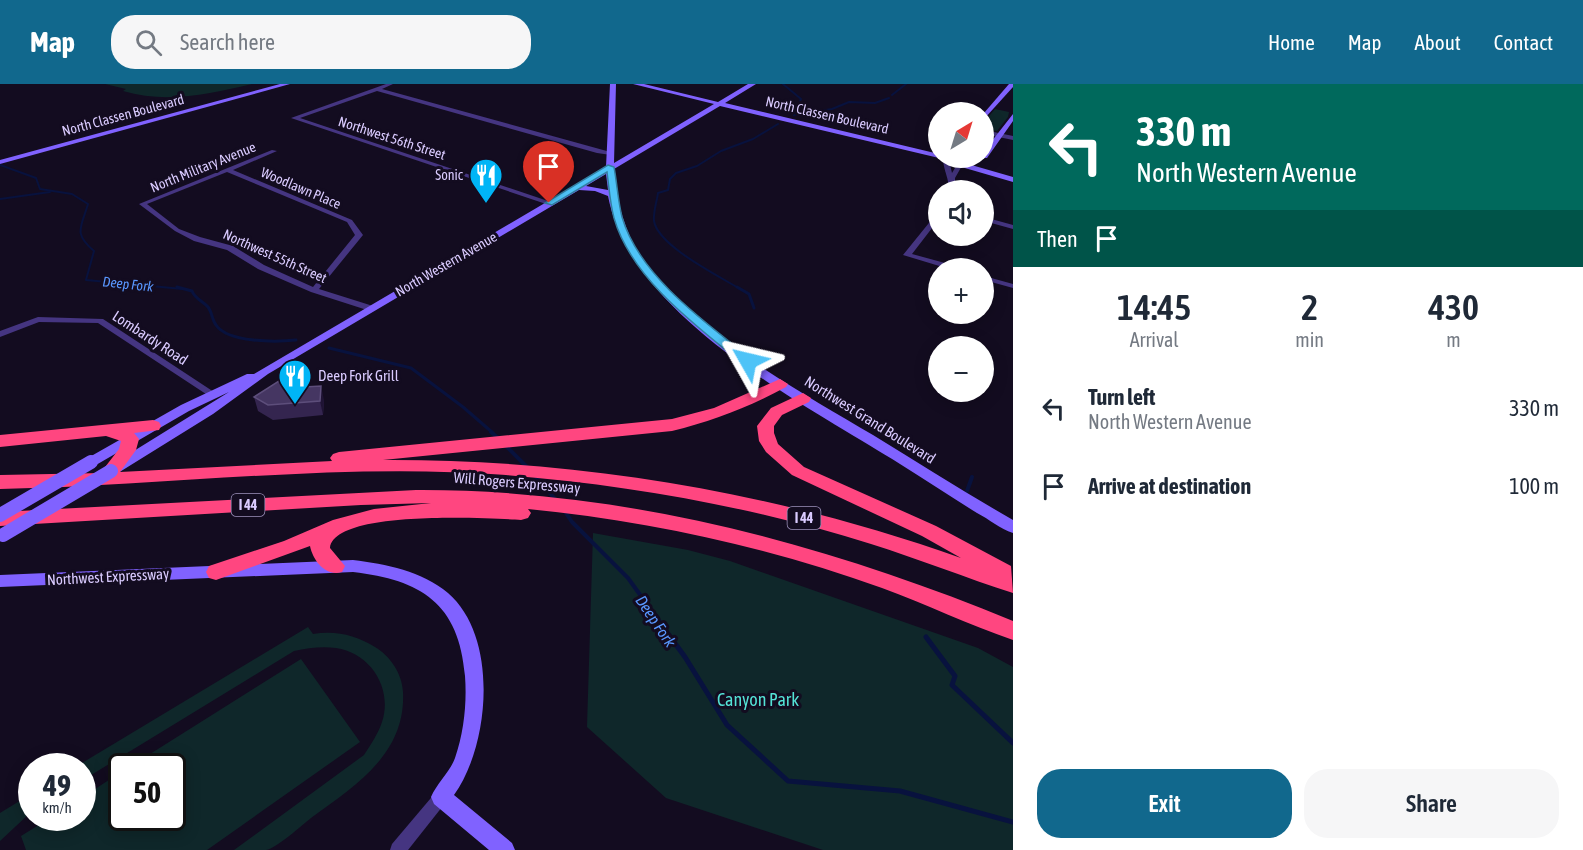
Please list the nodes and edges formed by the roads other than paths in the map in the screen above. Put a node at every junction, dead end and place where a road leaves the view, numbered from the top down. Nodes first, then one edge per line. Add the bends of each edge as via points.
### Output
1 (276, 84) edge
2 (287, 84) edge
3 (391, 84) edge
4 (613, 84) edge
5 (636, 84) edge
6 (753, 84) edge
7 (1012, 84) edge
8 (376, 89) junction
9 (216, 102) junction
10 (721, 104) junction
11 (994, 105) edge
12 (1013, 117) edge
13 (994, 134) edge
14 (999, 135) junction
15 (1013, 138) edge
16 (994, 142) edge
17 (908, 147) junction
18 (616, 149) junction
19 (928, 149) edge
20 (638, 150) junction
21 (274, 151) dead end
22 (928, 153) edge
23 (5, 158) edge
24 (610, 167) junction
25 (947, 168) edge
26 (958, 168) edge
27 (974, 168) edge
28 (983, 168) edge
29 (228, 171) junction
30 (952, 178) joint
31 (1013, 179) edge
32 (575, 188) junction
33 (613, 195) junction
34 (549, 203) junction
35 (142, 204) joint
36 (994, 222) edge
37 (1013, 227) edge
38 (928, 229) edge
39 (928, 261) edge
40 (994, 281) edge
41 (1013, 286) edge
42 (314, 290) junction
43 (370, 308) junction
44 (0, 334) edge
45 (264, 372) junction
46 (780, 384) junction
47 (212, 394) junction
48 (803, 398) junction
49 (153, 426) junction
50 (110, 432) junction
51 (130, 439) junction
52 (0, 441) edge
53 (120, 464) junction
54 (250, 472) junction
55 (0, 482) edge
56 (496, 505) junction
57 (0, 509) edge
58 (114, 512) junction
59 (1, 526) edge
60 (333, 527) junction
61 (1013, 527) edge
62 (335, 566) junction
63 (216, 572) junction
64 (1013, 577) edge
65 (0, 581) edge
66 (1013, 585) edge
67 (1013, 631) edge
68 (441, 797) junction
69 (398, 850) edge
70 (505, 850) edge

1 - 9 main road, North Classen Boulevard
2 - 9 main road, North Classen Boulevard
3 - 8 street
4 - 18 main road, Northwest Grand Boulevard
5 - 10 main road, North Classen Boulevard
6 - 10 main road, North Western Avenue
7 - 11 main road
8 - 18 street via 599,152
8 - 34 street, Northwest 56th Street via 291,119
9 - 23 main road, North Classen Boulevard
10 - 17 main road, North Classen Boulevard
10 - 20 main road, North Western Avenue
12 - 14 main road
13 - 14 street
14 - 15 street
14 - 16 main road
17 - 19 main road, North Classen Boulevard
17 - 22 main road, North Classen Boulevard
18 - 20 main road
18 - 24 main road, Northwest Grand Boulevard
20 - 24 main road, North Western Avenue
21 - 29 street, North Military Avenue
24 - 32 main road, North Western Avenue
24 - 33 main road, Northwest Grand Boulevard
25 - 30 street
26 - 30 street
27 - 31 main road
28 - 31 main road, North Classen Boulevard
29 - 35 street, North Military Avenue
29 - 42 street, Woodlawn Place via 350,221 359,235
32 - 33 main road
32 - 34 main road, North Western Avenue
33 - 46 main road, Northwest Grand Boulevard via 626,236 665,290 701,325
34 - 43 main road, North Western Avenue
35 - 42 street, Northwest 55th Street via 177,230 230,248 261,267
36 - 37 street
38 - 39 street via 908,255
40 - 41 street
42 - 43 street, Northwest 55th Street
43 - 45 main road, North Western Avenue
44 - 47 street, Lombardy Road via 38,319 100,321
45 - 47 main road, North Western Avenue
45 - 53 main road, North Western Avenue via 207,412
46 - 48 main road, Northwest Grand Boulevard
46 - 54 highway via 726,411 680,424 363,454
47 - 49 main road, North Western Avenue
48 - 61 main road, Northwest Grand Boulevard
48 - 64 highway via 776,412 767,423 765,433 780,458
49 - 50 highway
49 - 51 main road, North Western Avenue
50 - 51 highway
50 - 52 highway
51 - 53 highway
51 - 59 main road, North Western Avenue, bridge via 90,462
53 - 59 main road, North Western Avenue, bridge
54 - 55 highway, Will Rogers Expressway / I 44
54 - 66 highway, Will Rogers Expressway / I 44 via 373,466 472,467 588,476 701,494 808,519 916,550
56 - 58 highway, Will Rogers Expressway / I 44 via 408,496
56 - 60 highway via 398,513
56 - 67 highway, I 44 via 557,516 620,519 764,543 931,597
57 - 58 highway
58 - 59 highway, Will Rogers Expressway / I 44
60 - 62 highway via 320,547 322,555
60 - 63 highway
62 - 63 main road, Northwest Expressway
62 - 68 main road, Northwest Expressway via 368,567 411,579 443,600 459,619 472,668 473,721 462,765
63 - 65 main road, Northwest Expressway
68 - 69 street
68 - 70 main road

